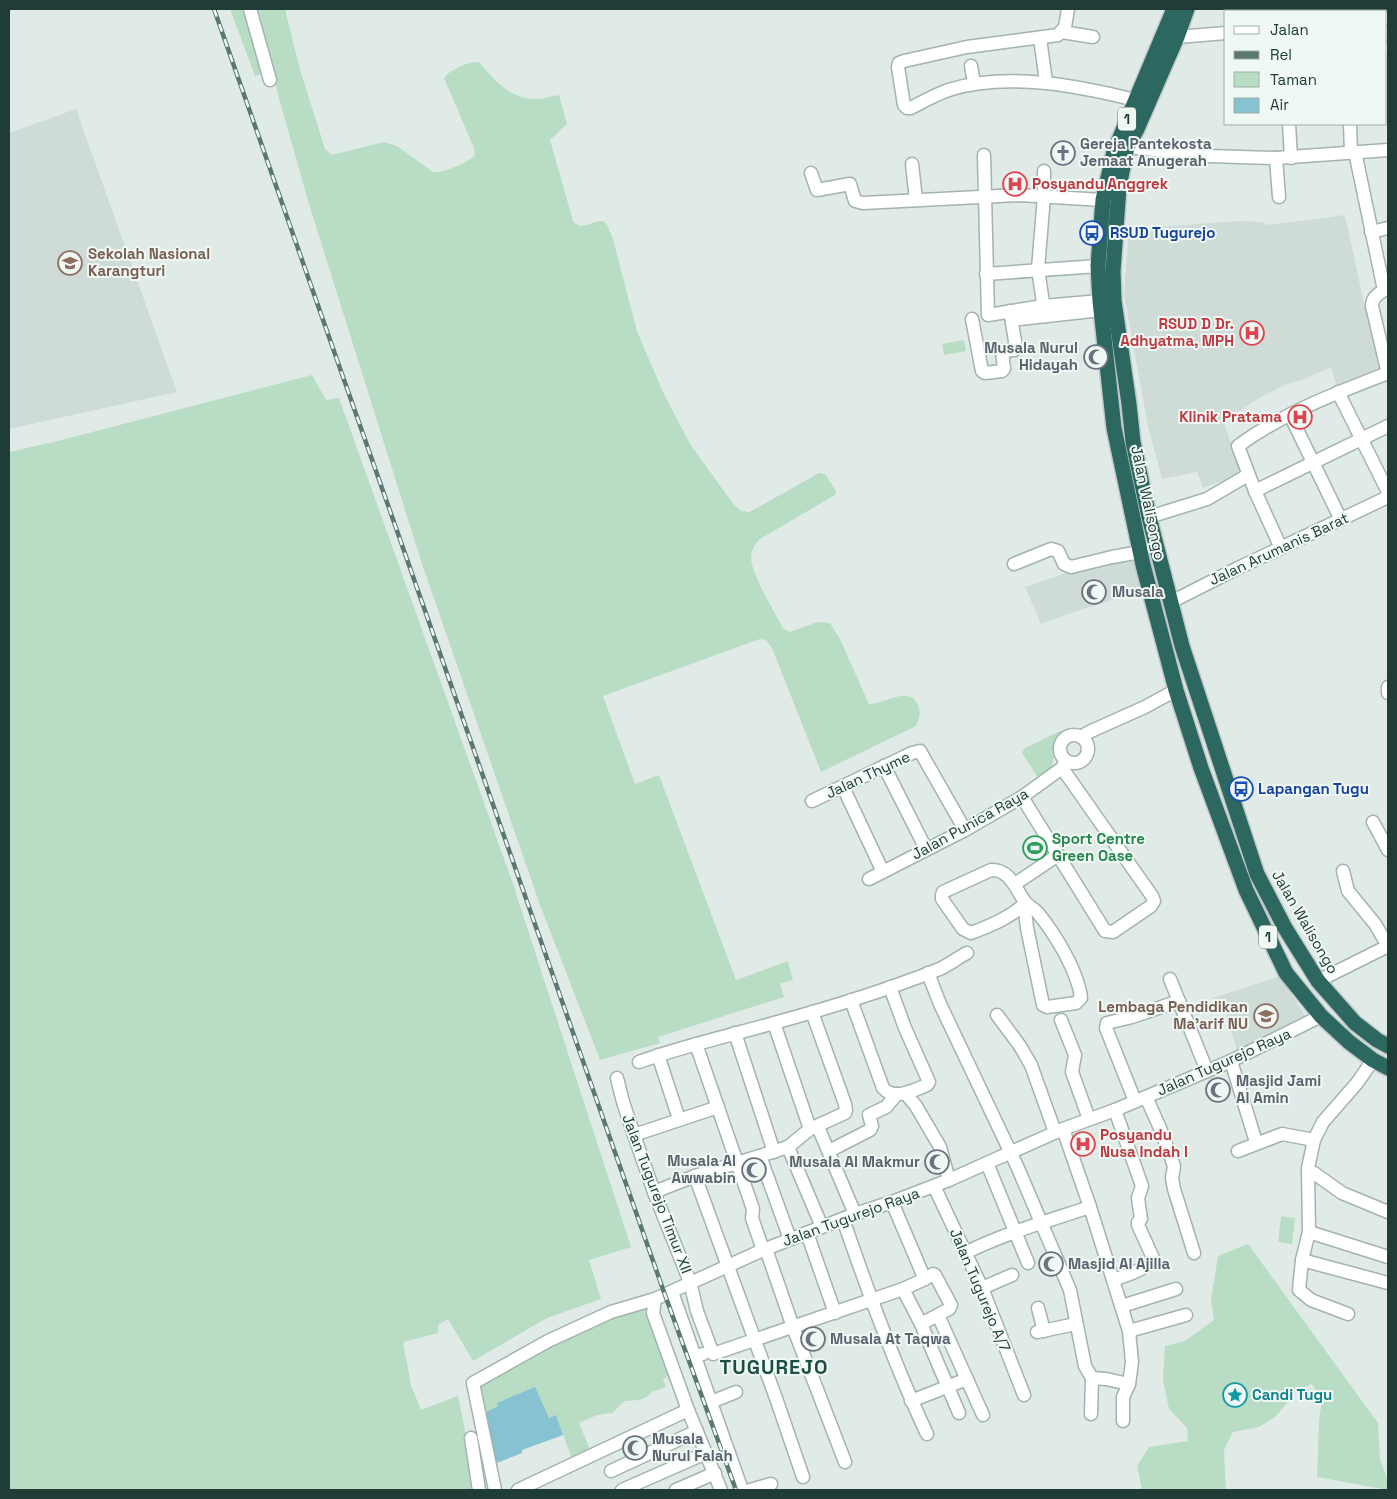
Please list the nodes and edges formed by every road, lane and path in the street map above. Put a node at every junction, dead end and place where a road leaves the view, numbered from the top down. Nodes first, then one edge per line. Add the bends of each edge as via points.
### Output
1 (250, 9) edge
2 (1068, 9) edge
3 (1174, 9) edge
4 (1187, 9) edge
5 (1062, 32) junction
6 (1224, 33) edge
7 (1093, 37) dead end
8 (1177, 37) junction
9 (1040, 38) junction
10 (971, 66) dead end
11 (270, 80) dead end
12 (1046, 82) junction
13 (974, 84) junction
14 (1135, 100) junction
15 (1289, 125) edge
16 (1350, 125) edge
17 (1127, 147) junction
18 (1388, 150) edge
19 (1353, 152) junction
20 (984, 155) dead end
21 (1276, 158) junction
22 (1291, 158) junction
23 (912, 164) dead end
24 (1044, 171) dead end
25 (811, 173) dead end
26 (986, 196) junction
27 (1044, 196) junction
28 (1279, 197) dead end
29 (916, 200) junction
30 (1103, 200) junction
31 (1388, 228) edge
32 (1371, 232) junction
33 (1098, 266) junction
34 (1038, 270) junction
35 (986, 274) junction
36 (1386, 290) edge
37 (1100, 305) junction
38 (1044, 311) junction
39 (1011, 316) junction
40 (972, 318) dead end
41 (1388, 374) edge
42 (1338, 392) junction
43 (1290, 415) junction
44 (1388, 426) edge
45 (1360, 439) junction
46 (1313, 462) junction
47 (1248, 475) junction
48 (1255, 491) junction
49 (1388, 492) edge
50 (1388, 498) edge
51 (1149, 517) junction
52 (1341, 520) junction
53 (1281, 548) junction
54 (1140, 552) junction
55 (1014, 564) dead end
56 (1171, 602) junction
57 (1388, 687) edge
58 (1176, 690) junction
59 (1388, 693) edge
60 (1081, 737) junction
61 (1220, 762) junction
62 (1064, 765) junction
63 (884, 766) junction
64 (1201, 768) junction
65 (843, 787) junction
66 (1022, 798) junction
67 (812, 801) dead end
68 (1373, 822) dead end
69 (965, 830) junction
70 (926, 850) junction
71 (1388, 850) edge
72 (1059, 858) junction
73 (1343, 871) dead end
74 (883, 872) junction
75 (869, 879) dead end
76 (1016, 886) junction
77 (1026, 903) junction
78 (1388, 946) edge
79 (967, 953) dead end
80 (928, 973) junction
81 (1170, 979) dead end
82 (1318, 981) junction
83 (890, 987) junction
84 (851, 1000) junction
85 (1179, 1001) junction
86 (812, 1012) junction
87 (997, 1015) dead end
88 (1321, 1016) junction
89 (1061, 1020) dead end
90 (774, 1024) junction
91 (736, 1033) junction
92 (696, 1044) junction
93 (1388, 1046) edge
94 (658, 1055) junction
95 (1372, 1060) junction
96 (1231, 1061) junction
97 (639, 1062) dead end
98 (1388, 1068) edge
99 (1207, 1071) junction
100 (617, 1078) dead end
101 (901, 1094) junction
102 (1140, 1099) junction
103 (718, 1107) junction
104 (1115, 1110) junction
105 (679, 1119) junction
106 (1089, 1119) junction
107 (814, 1128) junction
108 (1059, 1130) junction
109 (634, 1135) junction
110 (1314, 1140) junction
111 (1256, 1142) junction
112 (788, 1147) junction
113 (829, 1151) junction
114 (1238, 1151) dead end
115 (774, 1152) junction
116 (1010, 1153) junction
117 (760, 1156) junction
118 (987, 1163) junction
119 (738, 1164) junction
120 (1314, 1173) dead end
121 (695, 1176) junction
122 (949, 1180) junction
123 (934, 1186) junction
124 (654, 1192) junction
125 (892, 1202) junction
126 (1090, 1207) junction
127 (1388, 1212) edge
128 (856, 1214) junction
129 (843, 1219) junction
130 (1042, 1223) junction
131 (822, 1227) junction
132 (1015, 1231) junction
133 (1309, 1232) junction
134 (807, 1233) junction
135 (790, 1239) junction
136 (765, 1249) junction
137 (1194, 1253) dead end
138 (966, 1254) junction
139 (1388, 1257) edge
140 (1302, 1260) junction
141 (1028, 1262) dead end
142 (728, 1265) junction
143 (1012, 1275) dead end
144 (925, 1279) junction
145 (1113, 1280) junction
146 (690, 1282) junction
147 (1388, 1283) edge
148 (982, 1288) junction
149 (903, 1289) junction
150 (1176, 1289) dead end
151 (672, 1292) junction
152 (656, 1299) junction
153 (871, 1300) junction
154 (1122, 1306) junction
155 (1038, 1308) dead end
156 (835, 1313) junction
157 (1348, 1314) dead end
158 (1186, 1315) dead end
159 (938, 1316) junction
160 (921, 1324) junction
161 (1076, 1324) junction
162 (793, 1327) junction
163 (1130, 1331) junction
164 (755, 1341) junction
165 (712, 1353) junction
166 (695, 1357) junction
167 (1092, 1378) junction
168 (967, 1379) junction
169 (1130, 1384) junction
170 (948, 1386) junction
171 (736, 1392) dead end
172 (1024, 1395) dead end
173 (911, 1401) junction
174 (711, 1402) junction
175 (688, 1410) junction
176 (959, 1413) dead end
177 (1091, 1414) dead end
178 (983, 1415) dead end
179 (1124, 1421) dead end
180 (697, 1431) junction
181 (927, 1434) dead end
182 (471, 1438) dead end
183 (706, 1453) junction
184 (845, 1462) dead end
185 (611, 1471) dead end
186 (715, 1473) junction
187 (802, 1477) dead end
188 (771, 1484) dead end
189 (479, 1490) edge
190 (495, 1490) edge
191 (518, 1490) edge
192 (622, 1490) edge
193 (676, 1490) edge
194 (721, 1490) edge
195 (742, 1490) edge
196 (750, 1490) edge

1 - 11 street
2 - 5 street
3 - 14 highway, Jalan Walisongo / 1
4 - 8 highway, Jalan Walisongo / 1
5 - 7 street
5 - 9 street
6 - 8 street
8 - 17 highway, Jalan Walisongo / 1
9 - 12 street
9 - 13 street via 967,47 904,61 898,67 904,105 908,109 943,92
10 - 13 street
12 - 13 street
12 - 14 street
14 - 30 highway, Jalan Walisongo / 1 via 1114,152
15 - 22 street
16 - 19 street
17 - 21 street via 1210,156
17 - 51 highway, Jalan Walisongo / 1 via 1118,187 1114,301 1133,442
18 - 19 street
19 - 22 street
19 - 32 street
20 - 26 street
21 - 22 street
21 - 28 street
23 - 29 street
24 - 27 street
25 - 29 street via 817,190 850,184 856,202
26 - 27 street
26 - 29 street
26 - 35 street
27 - 30 street
27 - 34 street
30 - 33 highway, Jalan Walisongo / 1
31 - 32 street
32 - 36 street
33 - 34 street
33 - 37 highway, Jalan Walisongo / 1
34 - 35 street
34 - 38 street
35 - 39 street via 988,315
36 - 41 street via 1375,297 1372,306
37 - 38 street
37 - 54 highway, Jalan Walisongo / 1 via 1114,428
38 - 39 street
39 - 40 street via 1016,348 1002,351 1004,370 985,373
41 - 42 street
42 - 43 street
42 - 45 street
43 - 46 street
43 - 47 street via 1239,444
44 - 45 street
45 - 46 street
45 - 49 street
46 - 48 street
46 - 52 street
47 - 48 street
47 - 51 street via 1207,499
48 - 53 street
50 - 52 street, Jalan Arumanis Barat
51 - 56 highway, Jalan Walisongo / 1
52 - 53 street, Jalan Arumanis Barat
53 - 56 street, Jalan Arumanis Barat
54 - 55 street via 1071,567 1064,564 1058,551 1051,549
54 - 58 highway, Jalan Walisongo / 1
56 - 61 highway, Jalan Walisongo / 1
57 - 59 street
58 - 60 street
58 - 64 highway, Jalan Walisongo / 1
60 - 62 street via 1071,735 1062,742 1060,752
60 - 62 street via 1088,746 1086,757 1077,763
61 - 64 highway
61 - 82 highway, Jalan Walisongo / 1 via 1257,874
62 - 66 street, Jalan Punica Raya
62 - 72 street via 1154,901 1113,932 1105,931
63 - 65 street, Jalan Thyme
63 - 69 street, Jalan Thyme via 920,751
63 - 70 street
64 - 88 highway, Jalan Walisongo / 1 via 1246,890 1286,973
65 - 67 street, Jalan Thyme
65 - 74 street
66 - 69 street, Jalan Punica Raya
66 - 72 street
68 - 71 street
69 - 70 street, Jalan Punica Raya
70 - 74 street, Jalan Punica Raya
72 - 76 street
73 - 78 street via 1348,891
74 - 75 street, Jalan Punica Raya
76 - 77 street
76 - 77 street via 1002,872 991,870 944,892 942,899 963,929 971,934 1000,922
77 - 77 street via 1027,928 1044,1005 1076,1003 1081,998 1074,971 1046,924
78 - 82 street
79 - 80 street
80 - 83 street
80 - 116 street
81 - 85 street
82 - 93 highway, Jalan Walisongo / 1 via 1355,1023
83 - 84 street
83 - 101 street via 929,1082
84 - 86 street
84 - 101 street via 883,1088 889,1093
85 - 99 street
85 - 102 street via 1107,1023 1106,1028
86 - 90 street
86 - 107 street via 846,1110
87 - 108 street via 1031,1066
88 - 95 highway, Jalan Walisongo / 1
88 - 96 street, Jalan Tugurejo Raya
89 - 106 street via 1075,1055 1072,1072
90 - 91 street
90 - 107 street
91 - 92 street
91 - 115 street
92 - 94 street
92 - 103 street
94 - 97 street
94 - 105 street
95 - 98 highway, Jalan Walisongo / 1
95 - 110 street via 1323,1122
96 - 99 street, Jalan Tugurejo Raya
96 - 111 street
99 - 102 street, Jalan Tugurejo Raya
100 - 109 street, Jalan Tugurejo Timur XII
101 - 113 street via 870,1115 870,1130
101 - 122 street via 916,1106 940,1147
102 - 104 street, Jalan Tugurejo Raya
102 - 137 street via 1160,1128 1174,1166 1174,1189
103 - 105 street
103 - 119 street
104 - 106 street, Jalan Tugurejo Raya
104 - 145 street via 1142,1186 1138,1198 1141,1219 1138,1225 1153,1258 1137,1271
105 - 109 street
106 - 108 street, Jalan Tugurejo Raya
107 - 112 street
107 - 113 street
108 - 116 street, Jalan Tugurejo Raya
108 - 126 street
109 - 124 street, Jalan Tugurejo Timur XII
110 - 111 street via 1282,1134
110 - 133 street via 1308,1168
111 - 114 street
112 - 115 street
112 - 131 street
113 - 128 street
115 - 117 street
116 - 118 street, Jalan Tugurejo Raya
116 - 130 street
117 - 119 street
117 - 135 street
118 - 122 street, Jalan Tugurejo Raya
118 - 132 street
119 - 121 street
119 - 136 street via 753,1210 752,1218
120 - 127 street via 1342,1193
121 - 124 street
121 - 142 street
122 - 123 street, Jalan Tugurejo Raya
123 - 125 street, Jalan Tugurejo Raya
123 - 138 street, Jalan Tugurejo A/7
124 - 146 street, Jalan Tugurejo Timur XII
125 - 128 street, Jalan Tugurejo Raya
125 - 144 street
126 - 130 street
126 - 145 street
128 - 129 street, Jalan Tugurejo Raya
129 - 131 street, Jalan Tugurejo Raya
129 - 153 street
130 - 132 street
130 - 161 street via 1070,1290
131 - 134 street, Jalan Tugurejo Raya
132 - 138 street
132 - 141 street
133 - 139 street
133 - 140 street
134 - 135 street, Jalan Tugurejo Raya
134 - 156 street
135 - 136 street, Jalan Tugurejo Raya
136 - 142 street, Jalan Tugurejo Raya
136 - 162 street
138 - 148 street, Jalan Tugurejo A/7
140 - 147 street
140 - 157 street via 1299,1287 1302,1293 1317,1303
142 - 146 street, Jalan Tugurejo Raya
142 - 164 street
143 - 148 street
144 - 149 street
144 - 159 street via 935,1275 951,1305
145 - 154 street
146 - 151 street, Jalan Tugurejo Raya
146 - 165 street, Jalan Tugurejo Timur XII
148 - 172 street, Jalan Tugurejo A/7
149 - 153 street
149 - 160 street
150 - 154 street
151 - 152 street, Jalan Tugurejo Raya
151 - 166 street
152 - 175 street via 653,1313
152 - 190 street, Jalan Tugurejo Raya via 611,1312 548,1341 473,1383
153 - 156 street
153 - 173 street
154 - 163 street
155 - 161 street via 1041,1332
156 - 162 street
158 - 163 street
159 - 160 street
159 - 168 street
160 - 170 street
161 - 167 street
162 - 164 street
162 - 184 street
163 - 169 street
164 - 165 street
164 - 187 street
165 - 166 street
166 - 174 street
167 - 169 street
167 - 177 street
168 - 170 street
168 - 178 street
169 - 179 street via 1123,1397
170 - 173 street
170 - 176 street
171 - 174 street
173 - 181 street
174 - 195 street
175 - 180 street
175 - 191 street
180 - 183 street
180 - 185 street
182 - 189 street
183 - 186 street
183 - 192 street
186 - 193 street
186 - 194 street
188 - 196 street

